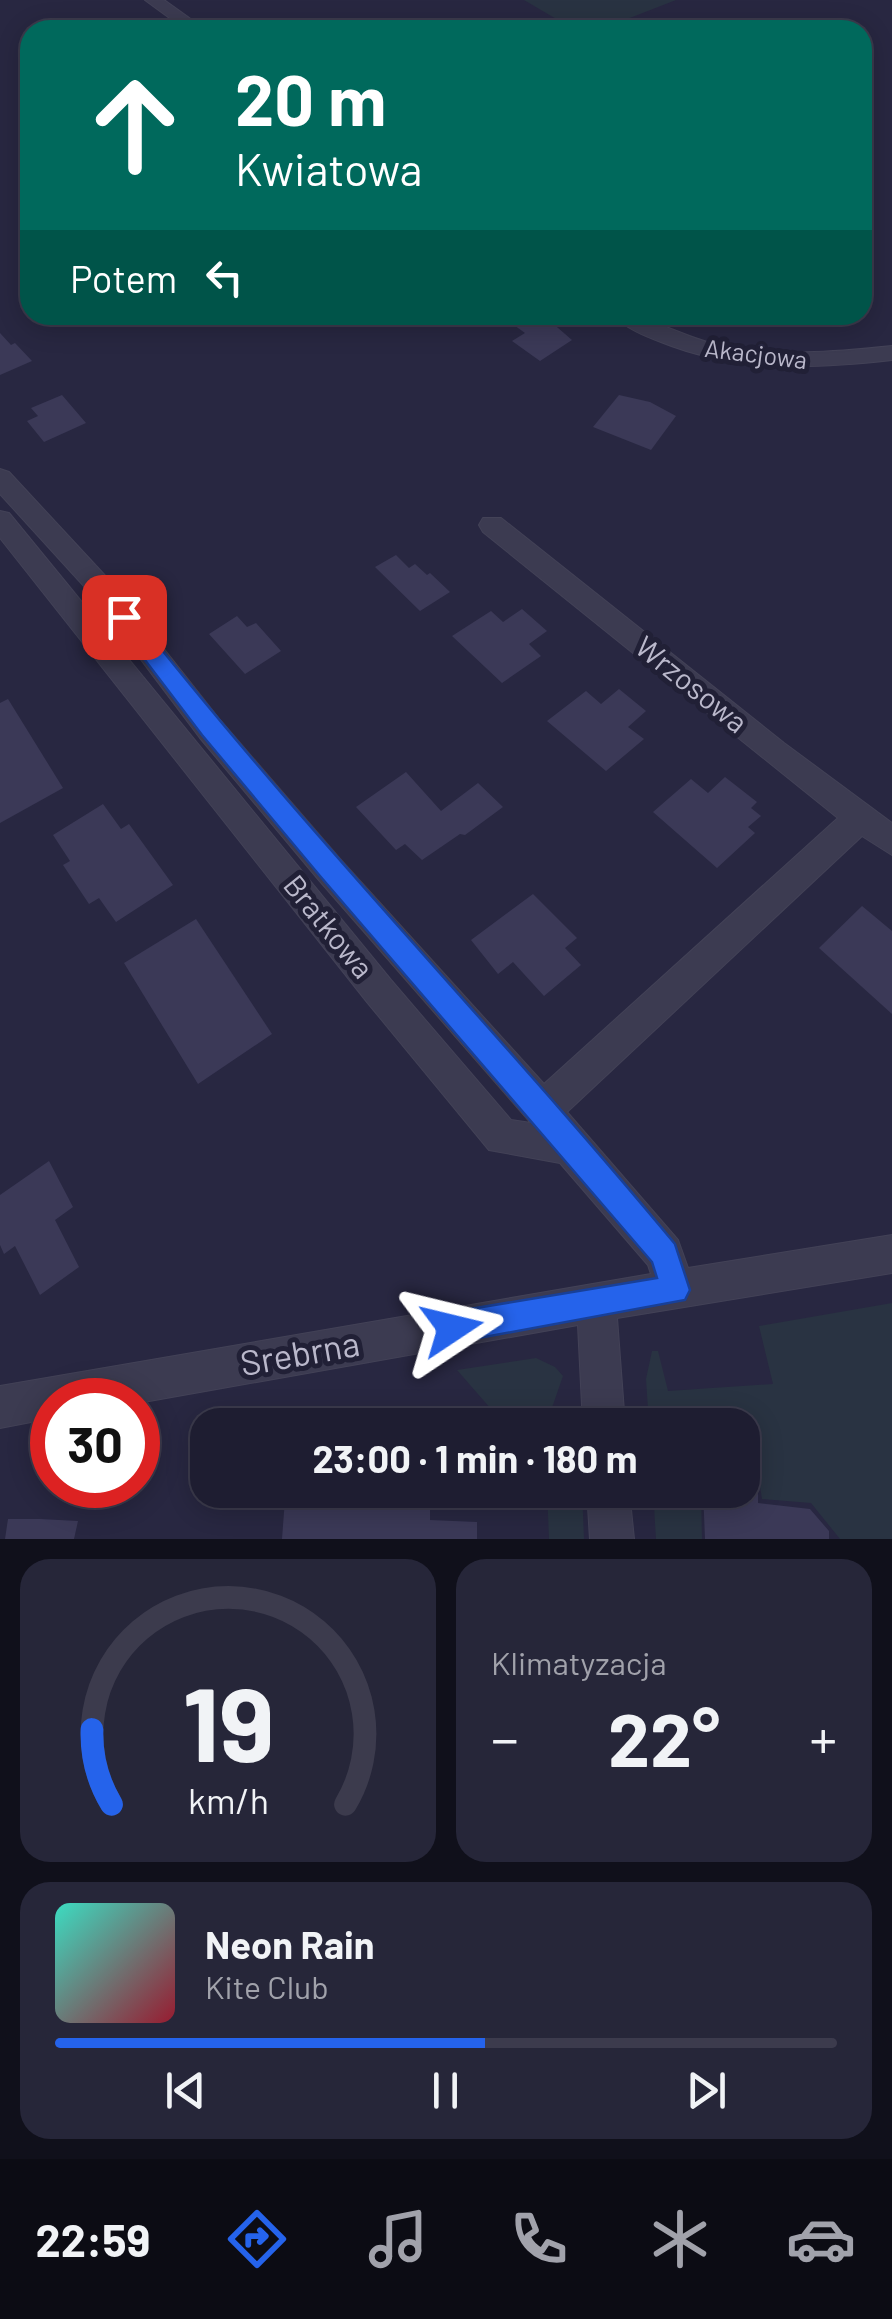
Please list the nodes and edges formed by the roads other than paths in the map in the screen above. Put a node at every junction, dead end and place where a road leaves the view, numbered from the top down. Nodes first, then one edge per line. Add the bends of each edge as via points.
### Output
1 (152, 0) edge
2 (182, 20) edge
3 (641, 325) edge
4 (892, 353) edge
5 (0, 478) edge
6 (0, 520) edge
7 (492, 525) dead end
8 (860, 818) junction
9 (892, 840) edge
10 (543, 1109) junction
11 (569, 1146) junction
12 (892, 1254) edge
13 (675, 1290) junction
14 (596, 1302) junction
15 (0, 1406) edge
16 (603, 1408) edge
17 (609, 1508) edge
18 (612, 1539) edge

1 - 2 street
3 - 4 street, Akacjowa via 698,348 752,358 821,362
5 - 10 street via 102,589 329,869
6 - 11 street, Bratkowa via 502,1137
7 - 8 street, Wrzosowa
8 - 9 street, Wrzosowa
8 - 10 street
10 - 11 street
11 - 13 street via 664,1254
12 - 13 street, Srebrna
13 - 14 street, Srebrna
14 - 15 street, Srebrna
14 - 16 street
17 - 18 street

